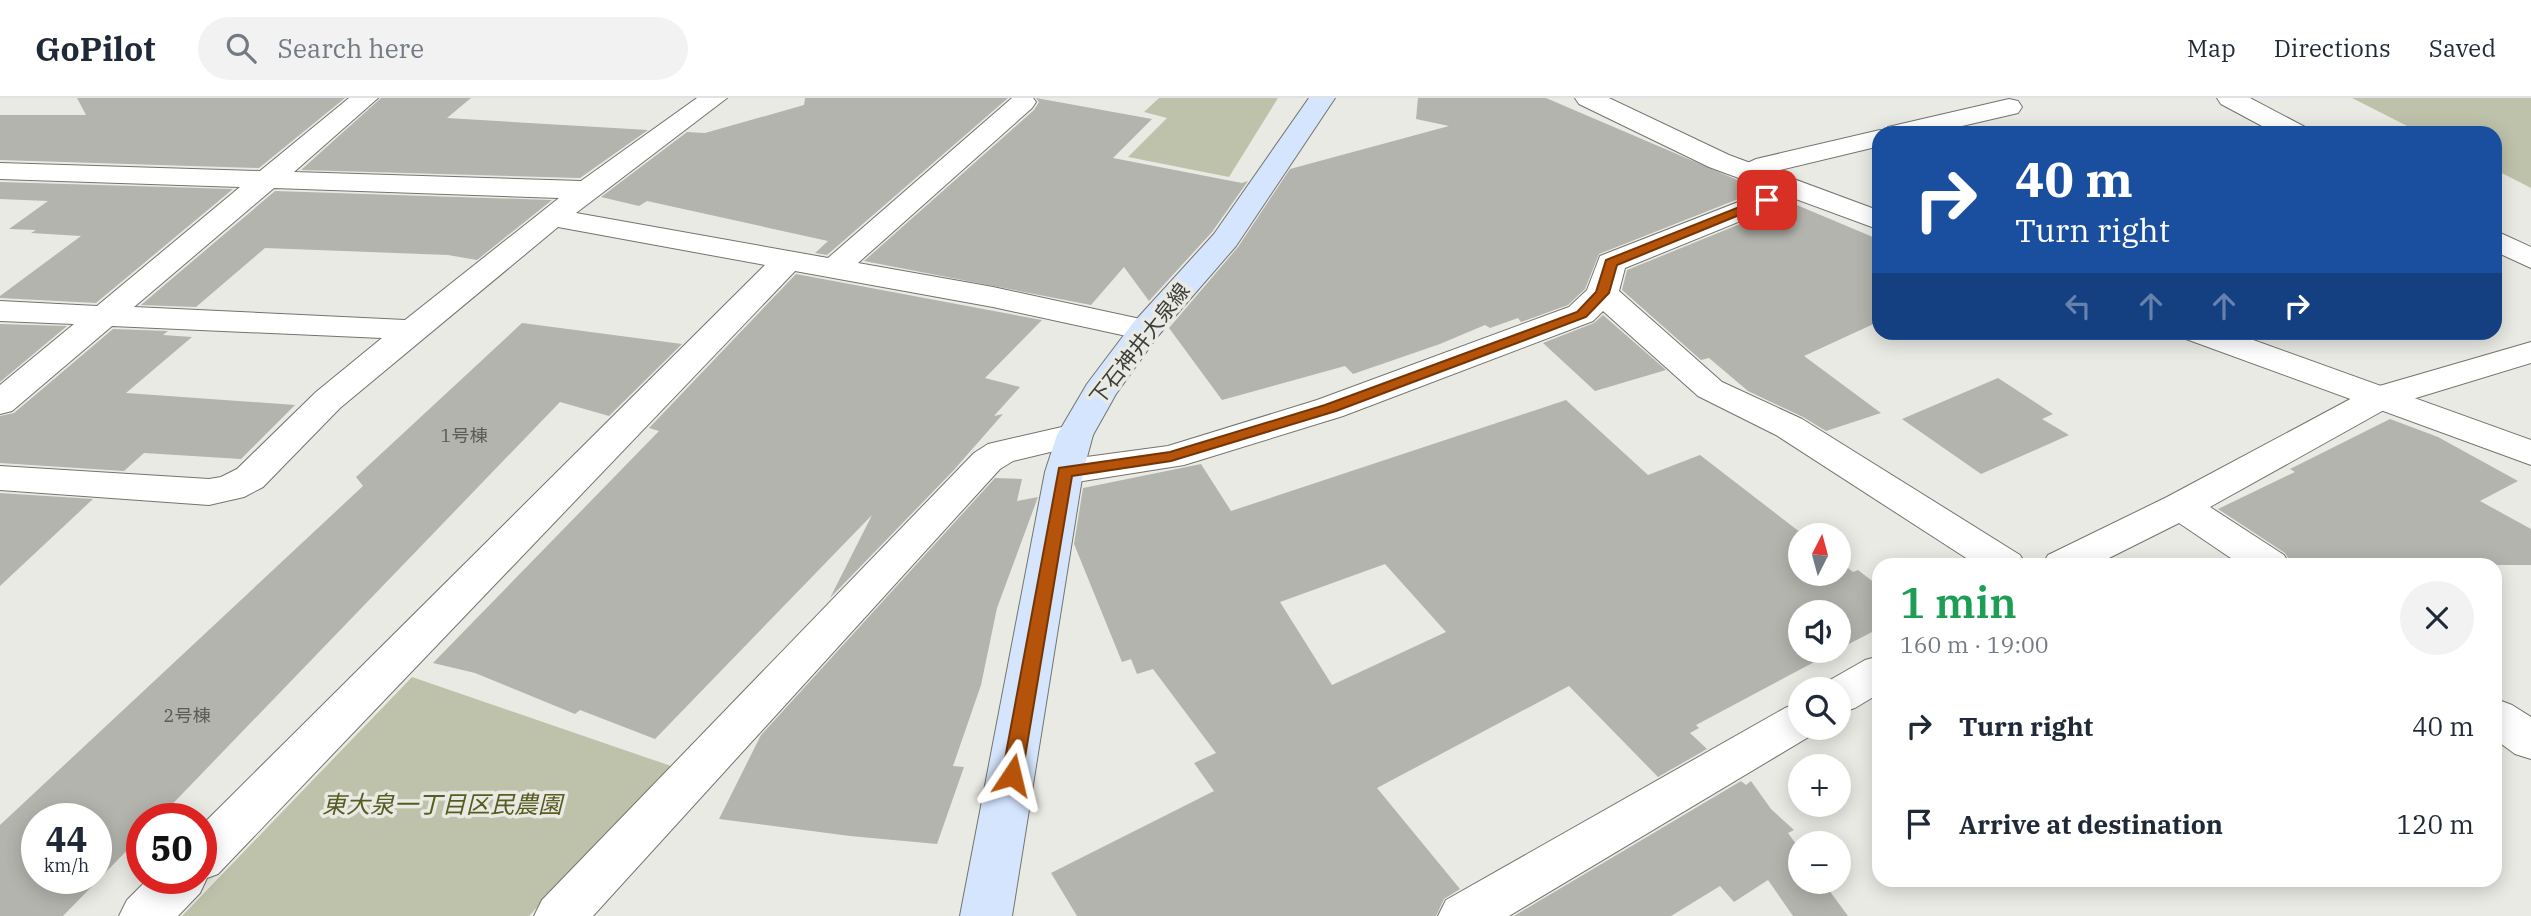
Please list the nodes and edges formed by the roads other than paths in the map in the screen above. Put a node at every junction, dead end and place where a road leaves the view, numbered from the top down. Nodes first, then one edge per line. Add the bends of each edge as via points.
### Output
1 (365, 98) edge
2 (714, 98) edge
3 (1322, 98) edge
4 (1588, 98) edge
5 (2230, 98) edge
6 (1023, 102) dead end
7 (2009, 107) dead end
8 (1928, 126) edge
9 (2282, 126) edge
10 (1872, 140) edge
11 (0, 171) edge
12 (1749, 173) junction
13 (268, 179) junction
14 (587, 190) junction
15 (1792, 190) junction
16 (555, 218) junction
17 (1872, 218) edge
18 (2502, 243) edge
19 (789, 259) junction
20 (2531, 259) edge
21 (835, 267) junction
22 (1602, 293) junction
23 (0, 311) edge
24 (102, 316) junction
25 (413, 330) junction
26 (1145, 330) junction
27 (2221, 340) edge
28 (2531, 352) edge
29 (2381, 397) junction
30 (0, 403) edge
31 (1070, 453) junction
32 (2531, 453) edge
33 (0, 478) edge
34 (2181, 506) junction
35 (1995, 558) edge
36 (2076, 558) edge
37 (2259, 558) edge
38 (1872, 677) edge
39 (1851, 689) edge
40 (2502, 721) edge
41 (1788, 728) edge
42 (2531, 741) edge
43 (217, 843) edge
44 (166, 894) edge
45 (145, 916) edge
46 (560, 916) edge
47 (986, 916) edge
48 (1464, 916) edge

1 - 13 street
2 - 14 street
3 - 26 main road, 下石神井大泉線 via 1224,240
4 - 12 street
5 - 9 street
6 - 21 street
7 - 8 street
10 - 12 street via 1766,164
11 - 13 street
12 - 15 street
13 - 14 street
13 - 24 street
14 - 16 street
15 - 17 street
15 - 22 street via 1611,263
16 - 19 street
16 - 25 street
18 - 20 street
19 - 21 street
19 - 43 street
21 - 26 street
22 - 31 street via 1581,314 1331,408 1171,457
22 - 35 street via 1710,389 1789,427
23 - 24 street
24 - 25 street
24 - 30 street
25 - 33 street via 328,400 250,478 231,488 209,492
26 - 31 main road, 下石神井大泉線 via 1099,392
27 - 29 street
28 - 29 street
29 - 32 street
29 - 34 street
31 - 46 street via 1001,452 987,461
31 - 47 main road, 下石神井大泉線
34 - 36 street
34 - 37 street
38 - 39 street
40 - 42 street
41 - 48 street
44 - 45 street

